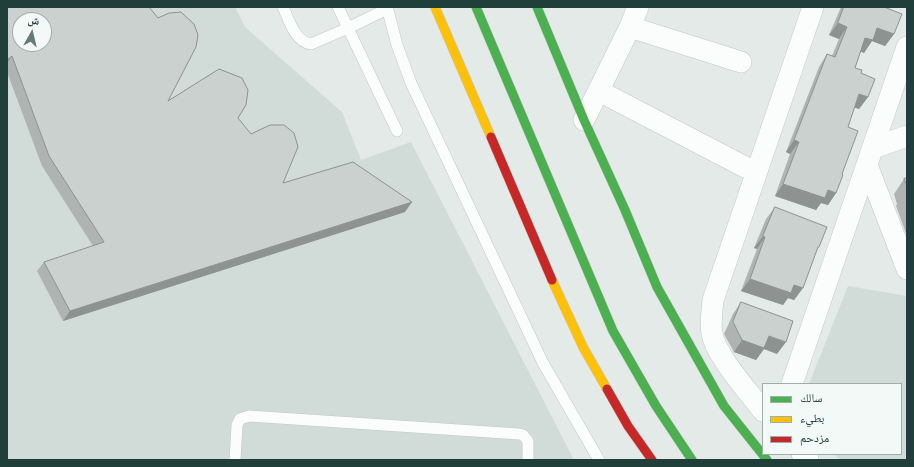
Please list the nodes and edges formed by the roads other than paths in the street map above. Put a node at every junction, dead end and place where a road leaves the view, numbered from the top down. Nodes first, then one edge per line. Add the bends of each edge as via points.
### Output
1 (283, 7) edge
2 (338, 7) edge
3 (435, 7) edge
4 (476, 7) edge
5 (537, 7) edge
6 (638, 7) edge
7 (813, 7) edge
8 (387, 8) edge
9 (630, 27) junction
10 (348, 28) junction
11 (907, 47) edge
12 (741, 62) dead end
13 (599, 91) junction
14 (584, 120) junction
15 (397, 131) dead end
16 (907, 136) edge
17 (870, 156) junction
18 (744, 167) dead end
19 (906, 266) edge
20 (792, 383) edge
21 (762, 410) edge
22 (762, 455) edge
23 (234, 460) edge
24 (528, 460) edge
25 (599, 460) edge
26 (652, 460) edge
27 (692, 460) edge

1 - 10 lane via 298,38 306,44 316,43
2 - 10 lane
3 - 26 main road via 583,347 628,426
4 - 27 main road via 614,331 656,406
5 - 14 main road
6 - 9 street
7 - 21 street via 714,300 711,317 712,335 719,352
8 - 10 lane
8 - 25 lane via 411,83 543,363
9 - 12 street
9 - 13 street
10 - 15 lane
11 - 17 street
13 - 14 street
13 - 18 street
14 - 22 main road via 657,287 724,406
16 - 17 street
17 - 19 street
17 - 20 street
23 - 24 lane via 237,425 240,419 249,416 519,434 524,435 528,441

